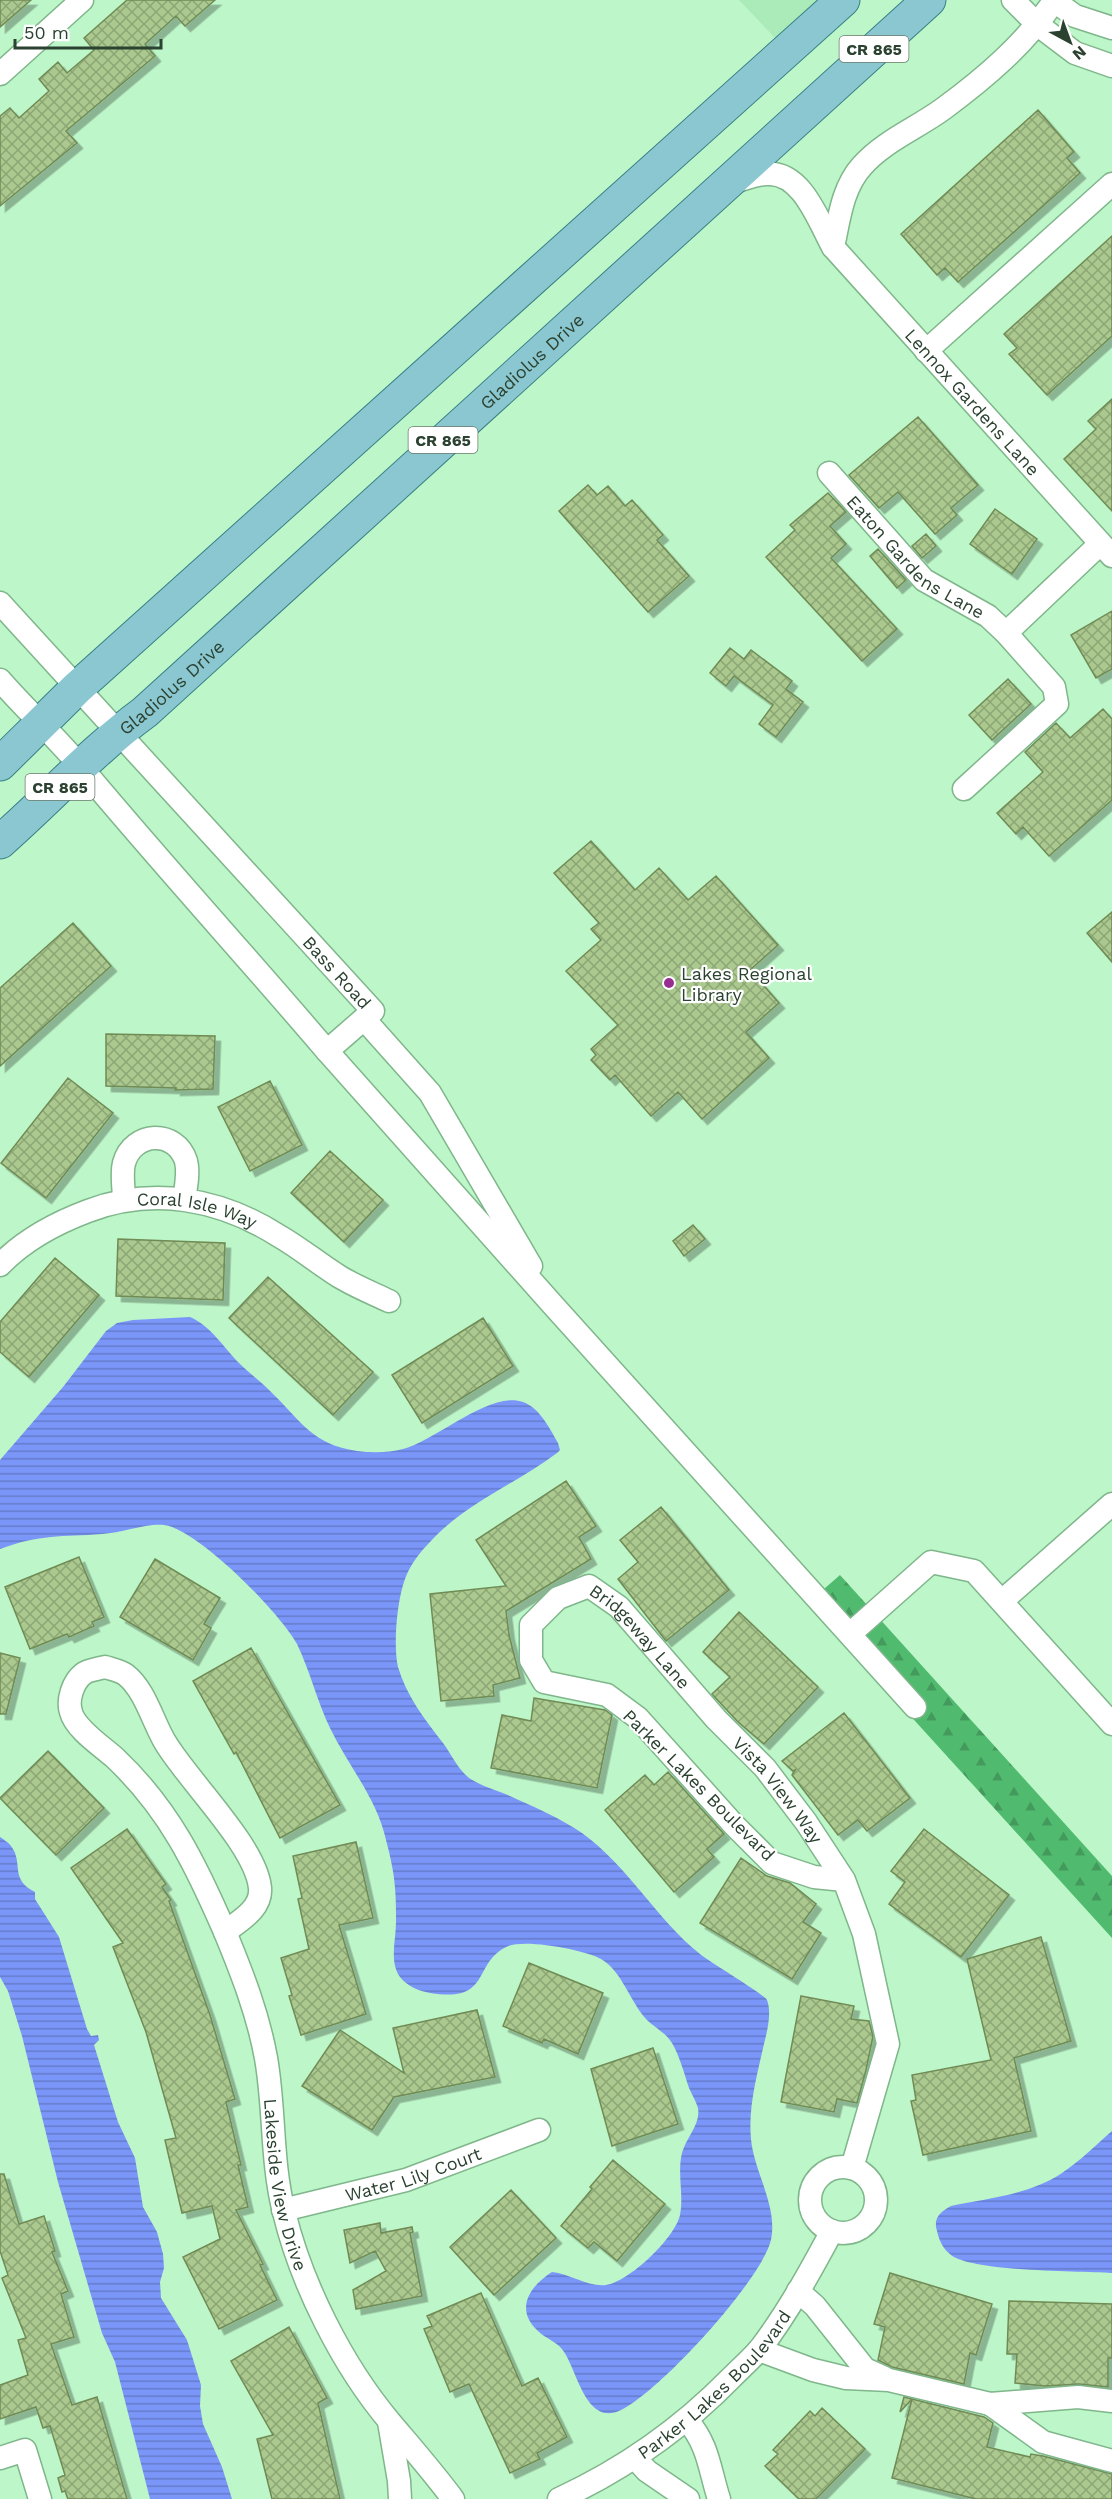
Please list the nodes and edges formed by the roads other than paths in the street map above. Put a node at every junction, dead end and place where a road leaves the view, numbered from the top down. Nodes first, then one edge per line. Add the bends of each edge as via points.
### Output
1 (82, 0) edge
2 (843, 0) edge
3 (929, 0) edge
4 (1014, 0) edge
5 (1054, 1) edge
6 (1038, 25) junction
7 (1112, 28) edge
8 (1112, 66) edge
9 (0, 74) edge
10 (724, 184) junction
11 (1112, 184) edge
12 (833, 247) junction
13 (926, 351) junction
14 (829, 473) dead end
15 (1106, 550) edge
16 (0, 603) edge
17 (1006, 633) junction
18 (0, 680) edge
19 (77, 688) junction
20 (40, 725) junction
21 (119, 732) junction
22 (0, 764) edge
23 (80, 766) junction
24 (964, 789) dead end
25 (0, 842) edge
26 (364, 1019) junction
27 (327, 1051) junction
28 (184, 1199) junction
29 (124, 1200) junction
30 (0, 1265) edge
31 (388, 1301) dead end
32 (552, 1304) junction
33 (1112, 1504) edge
34 (1002, 1601) junction
35 (850, 1634) junction
36 (544, 1682) joint
37 (705, 1706) joint
38 (915, 1707) dead end
39 (1112, 1724) edge
40 (844, 1880) junction
41 (225, 1932) junction
42 (539, 2130) dead end
43 (852, 2168) junction
44 (283, 2210) junction
45 (832, 2231) junction
46 (798, 2291) junction
47 (759, 2350) junction
48 (889, 2380) junction
49 (1112, 2401) edge
50 (990, 2404) junction
51 (388, 2420) junction
52 (687, 2420) junction
53 (0, 2458) edge
54 (635, 2458) junction
55 (1112, 2461) edge
56 (39, 2499) edge
57 (400, 2499) edge
58 (453, 2499) edge
59 (560, 2499) edge
60 (688, 2499) edge
61 (718, 2499) edge

1 - 9 street
2 - 19 main road, CR 865
3 - 10 main road, Gladiolus Drive / CR 865
4 - 6 street
5 - 6 street
5 - 7 street via 1075,16
6 - 8 street via 1075,53
6 - 12 street via 1011,53 943,109 889,143 861,167 843,198
10 - 12 street, Lennox Gardens Lane via 769,173 789,178 805,194
10 - 21 main road, Gladiolus Drive / CR 865
11 - 13 street
12 - 13 street, Lennox Gardens Lane
13 - 15 street, Lennox Gardens Lane
14 - 17 street, Eaton Gardens Lane via 924,580 988,616
15 - 17 street
16 - 19 street, Bass Road
17 - 24 street, Eaton Gardens Lane via 1054,687 1057,704
18 - 20 street
19 - 20 main road, CR 865
19 - 21 street, Bass Road
20 - 22 main road, CR 865
20 - 23 street
21 - 23 main road, Gladiolus Drive / CR 865
21 - 26 street, Bass Road via 373,1011
23 - 25 main road, Gladiolus Drive / CR 865
23 - 27 street
26 - 27 street, Bass Road
26 - 32 street via 430,1093
27 - 32 street
28 - 29 street, Coral Isle Way
28 - 29 street via 187,1172 183,1155 171,1142 155,1136 130,1151 124,1162
28 - 31 street, Coral Isle Way via 215,1206 259,1224 339,1276
29 - 30 street, Coral Isle Way via 79,1214 38,1234
32 - 35 street
33 - 34 street
34 - 35 street via 974,1571 931,1562
34 - 39 street
35 - 38 street
36 - 37 street, Bridgeway Lane via 531,1660 531,1625 558,1598 589,1586 619,1608
36 - 40 street, Parker Lakes Boulevard via 607,1695 638,1718 772,1863 814,1877
37 - 40 street, Vista View Way via 765,1768
40 - 43 street via 864,1934 888,2044
41 - 41 street, Lakeside View Drive via 197,1868 160,1808 70,1713 71,1691 84,1674 105,1667 126,1674 171,1752 244,1849 260,1889 253,1911
41 - 44 street, Lakeside View Drive via 255,2013 266,2058
42 - 44 street, Water Lily Court via 406,2180
43 - 45 street via 830,2170 817,2180 812,2191 812,2210 822,2226
43 - 45 street via 870,2181 876,2205 863,2227 843,2233
44 - 51 street, Lakeside View Drive via 304,2278 323,2318
45 - 46 street, Parker Lakes Boulevard
46 - 47 street, Parker Lakes Boulevard
46 - 48 street via 866,2369
47 - 48 street via 846,2378
47 - 52 street, Parker Lakes Boulevard
48 - 50 street
49 - 50 street via 1078,2397
50 - 55 street via 1043,2442
51 - 57 street, Lakeside View Drive
51 - 58 street, Lakeside View Drive
52 - 54 street, Parker Lakes Boulevard
52 - 61 street via 706,2448
53 - 56 street via 25,2450
54 - 59 street, Parker Lakes Boulevard
54 - 60 street

